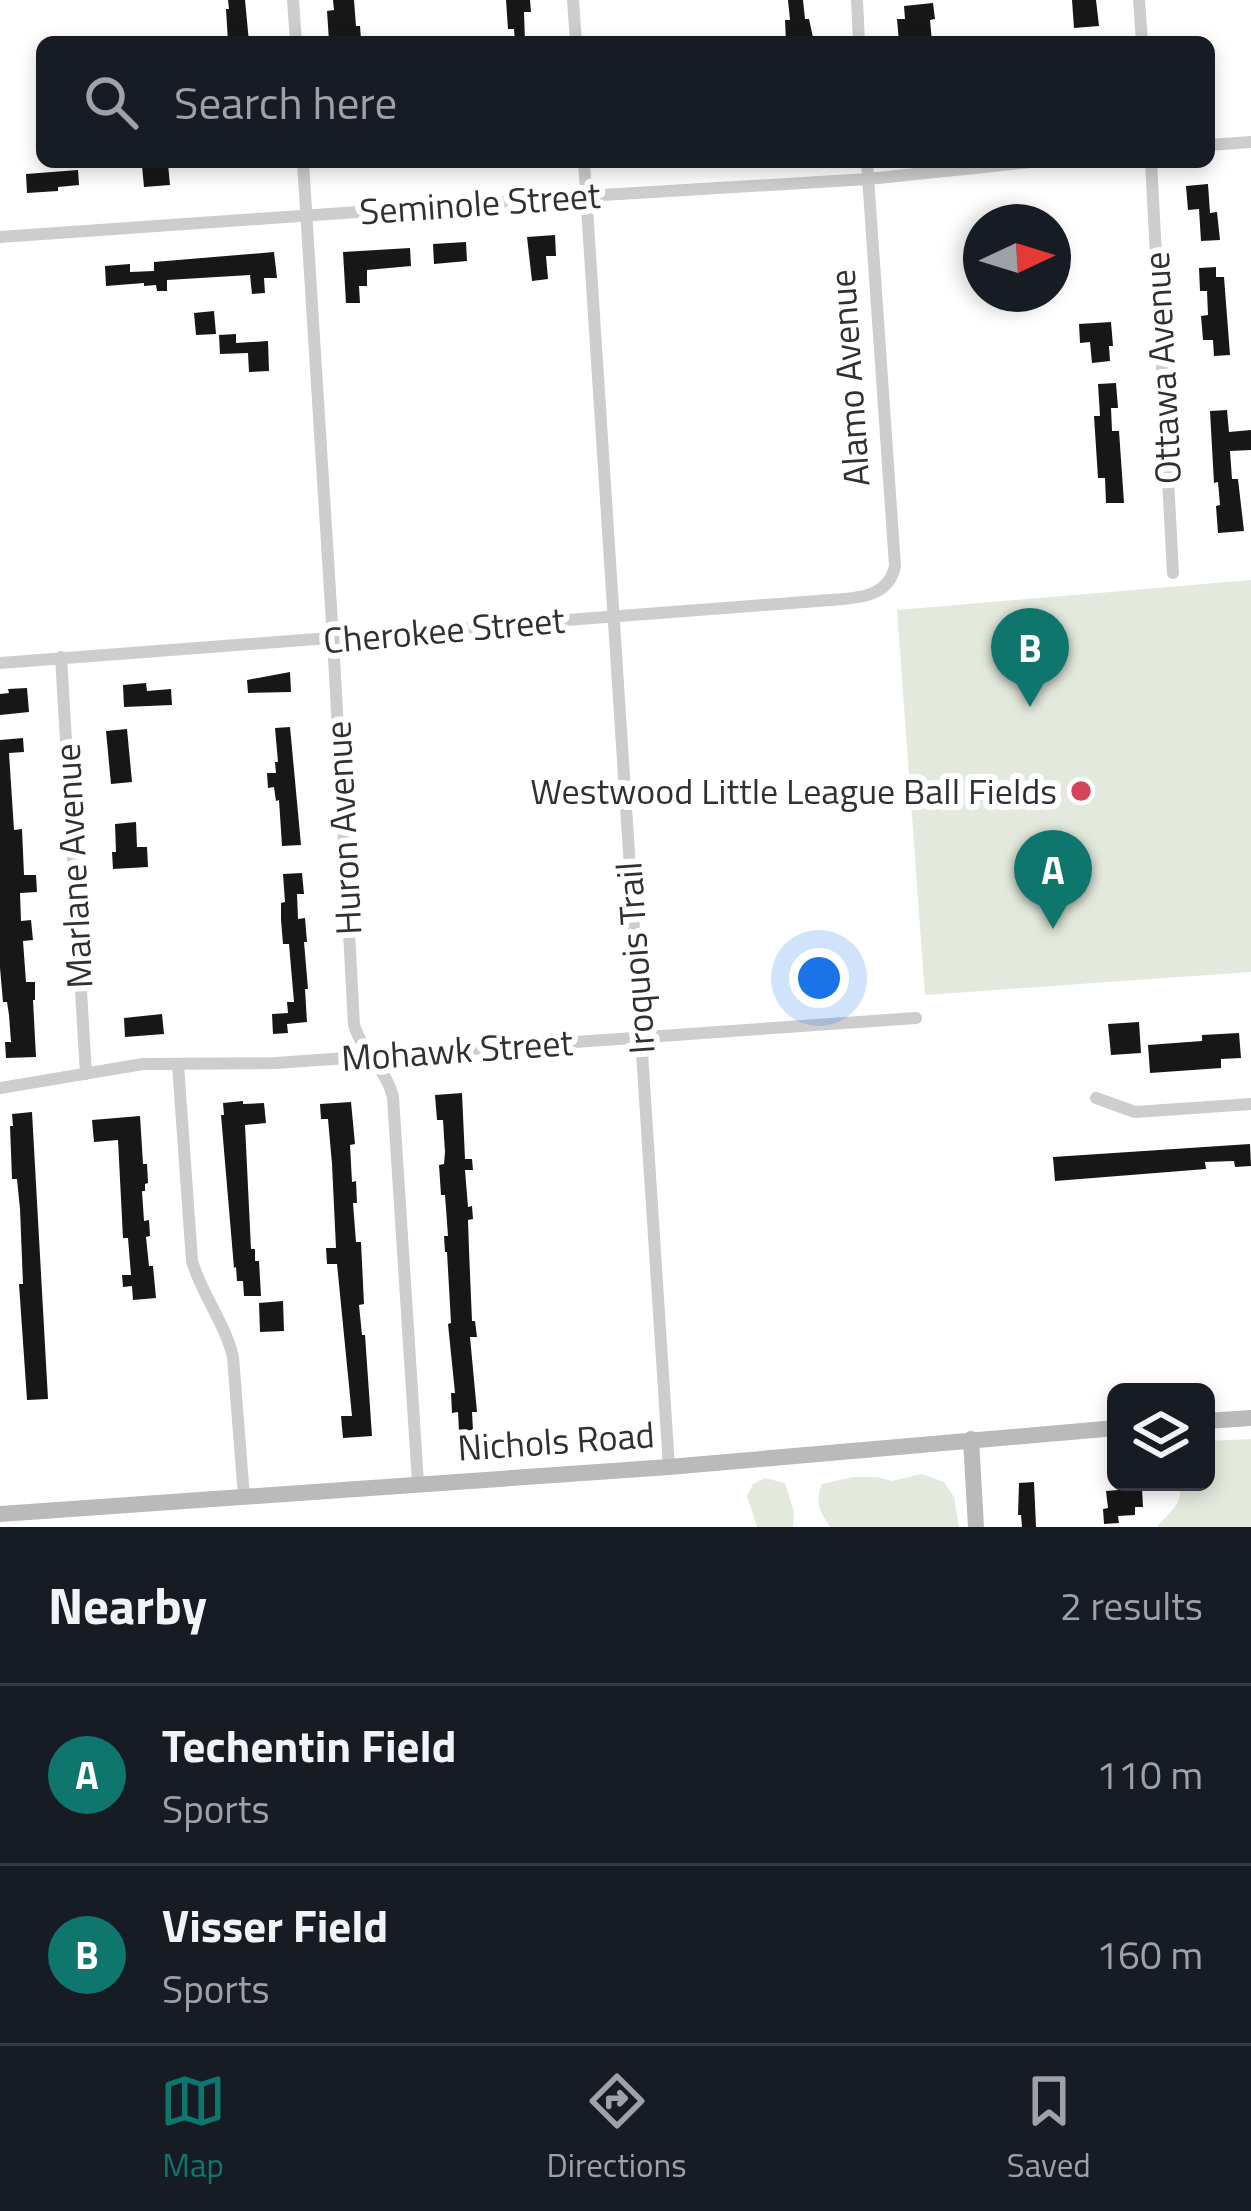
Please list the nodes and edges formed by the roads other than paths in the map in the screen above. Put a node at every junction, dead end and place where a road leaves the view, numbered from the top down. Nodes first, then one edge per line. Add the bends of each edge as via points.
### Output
1 (293, 0) edge
2 (573, 0) edge
3 (856, 0) edge
4 (1139, 0) edge
5 (296, 36) edge
6 (576, 36) edge
7 (859, 36) edge
8 (1142, 36) edge
9 (1251, 142) edge
10 (1215, 145) edge
11 (303, 168) edge
12 (584, 168) edge
13 (867, 168) edge
14 (973, 168) edge
15 (1151, 168) edge
16 (868, 179) junction
17 (586, 196) junction
18 (306, 215) junction
19 (0, 237) edge
20 (1173, 573) dead end
21 (885, 586) joint
22 (613, 616) junction
23 (333, 639) junction
24 (61, 657) junction
25 (0, 662) edge
26 (916, 1018) dead end
27 (640, 1039) junction
28 (370, 1054) junction
29 (178, 1065) junction
30 (86, 1074) junction
31 (0, 1088) edge
32 (1096, 1098) dead end
33 (1251, 1103) edge
34 (1251, 1418) edge
35 (1215, 1420) edge
36 (1107, 1429) edge
37 (971, 1439) junction
38 (669, 1467) junction
39 (418, 1483) junction
40 (244, 1497) junction
41 (4, 1518) edge
42 (976, 1527) edge

1 - 5 street
2 - 6 street
3 - 7 street
4 - 8 street
9 - 10 street
11 - 18 street, Huron Avenue
12 - 17 street, Iroquois Trail
13 - 16 street, Alamo Avenue
14 - 16 street, Seminole Street
15 - 20 street, Ottawa Avenue
16 - 17 street, Seminole Street
16 - 21 street, Alamo Avenue via 895,553
17 - 18 street, Seminole Street
17 - 22 street, Iroquois Trail
18 - 19 street, Seminole Street
18 - 23 street, Huron Avenue
21 - 22 street, Cherokee Street via 866,597
22 - 23 street, Cherokee Street
22 - 27 street, Iroquois Trail
23 - 24 street, Cherokee Street
23 - 28 street, Huron Avenue via 354,1024
24 - 25 street, Cherokee Street
24 - 30 street, Marlane Avenue
26 - 27 street, Mohawk Street
27 - 28 street, Mohawk Street
27 - 38 street, Iroquois Trail
28 - 29 street, Mohawk Street
28 - 39 street, Huron Avenue via 386,1076 394,1113
29 - 30 street, Mohawk Street
29 - 40 street via 192,1261 233,1357
30 - 31 street, Mohawk Street
32 - 33 street via 1135,1112
34 - 35 street
36 - 37 street, Nichols Road
37 - 38 street, Nichols Road
37 - 42 street
38 - 39 street, Nichols Road
39 - 40 street, Nichols Road
40 - 41 street, Nichols Road

